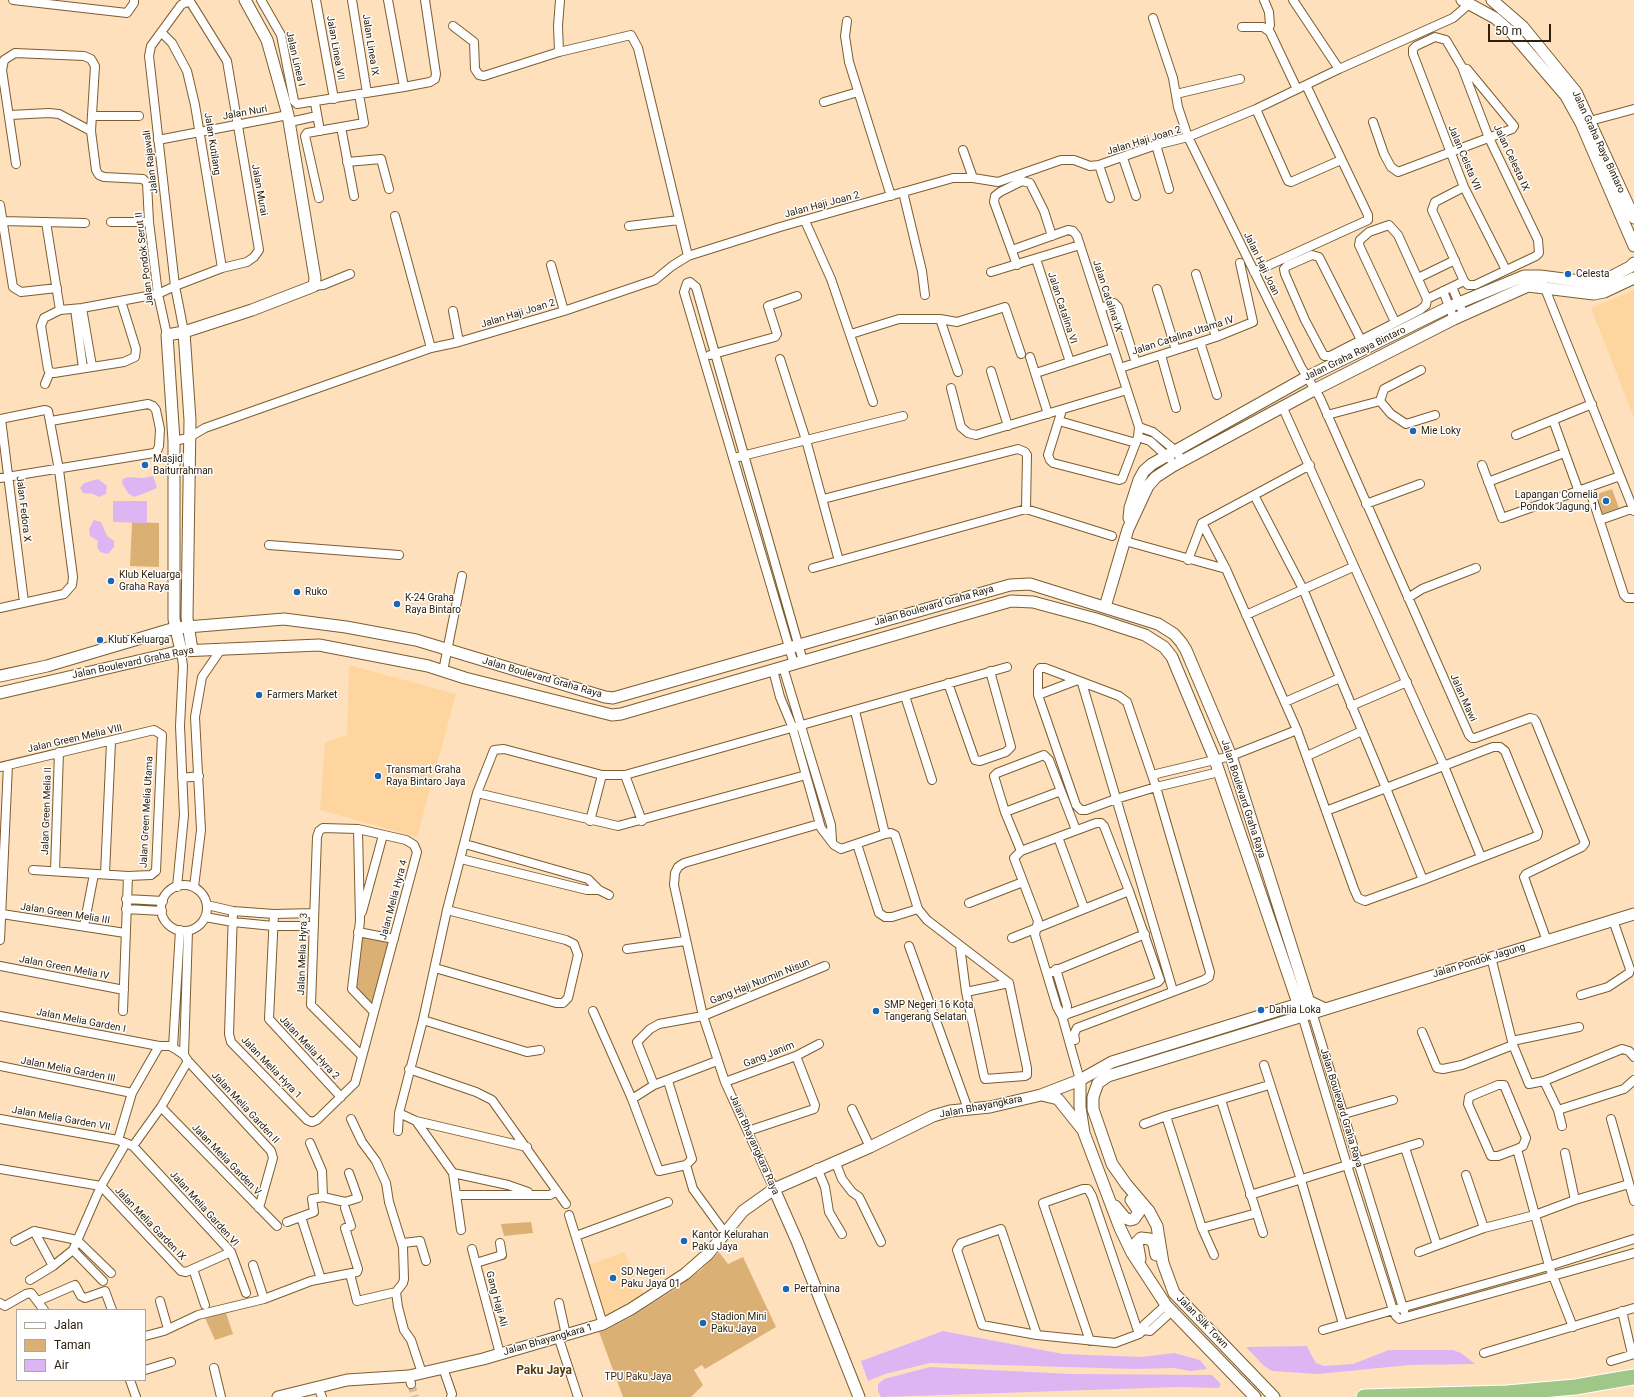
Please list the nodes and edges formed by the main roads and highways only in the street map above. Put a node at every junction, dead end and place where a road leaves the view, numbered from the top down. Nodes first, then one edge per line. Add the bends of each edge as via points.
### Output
1 (244, 0) edge
2 (1492, 0) edge
3 (1468, 1) edge
4 (1586, 122) junction
5 (1634, 218) edge
6 (1634, 246) edge
7 (1633, 269) edge
8 (184, 332) junction
9 (1128, 528) junction
10 (1105, 607) junction
11 (189, 627) junction
12 (175, 628) junction
13 (161, 632) junction
14 (187, 650) junction
15 (168, 655) junction
16 (0, 676) edge
17 (0, 693) edge
18 (1634, 914) edge
19 (1303, 1002) junction
20 (1323, 1008) junction
21 (1307, 1014) junction
22 (1080, 1080) junction
23 (1041, 1095) junction
24 (1084, 1133) junction
25 (1126, 1184) junction
26 (774, 1189) junction
27 (1109, 1199) junction
28 (1166, 1275) junction
29 (1146, 1277) junction
30 (1634, 1377) edge
31 (320, 1392) edge
32 (302, 1394) edge
33 (278, 1397) edge
34 (859, 1397) edge
35 (1255, 1397) edge
36 (1274, 1397) edge
37 (1364, 1397) edge

1 - 8 main road via 267,40 289,119 315,278 314,286
2 - 4 main road, Jalan Graha Raya Bintaro via 1523,27 1576,92
3 - 4 main road, Jalan Graha Raya Bintaro via 1495,18 1512,33
4 - 5 main road, Jalan Graha Raya Bintaro
4 - 6 main road, Jalan Graha Raya Bintaro
7 - 9 main road, Jalan Graha Raya Bintaro via 1604,292 1594,294 1528,286 1459,317 1317,394 1282,406 1156,477 1148,486
7 - 9 main road, Jalan Graha Raya Bintaro via 1595,283 1524,276 1454,305 1307,377 1152,464 1139,480 1130,508
8 - 11 main road via 190,420 187,618
8 - 12 main road via 167,335 174,441
9 - 10 main road, Jalan Graha Raya Bintaro
10 - 11 main road, Jalan Boulevard Graha Raya via 1030,584 1010,585 613,698 416,640 346,627 284,619
10 - 19 main road, Jalan Boulevard Graha Raya via 1158,624 1174,634 1186,650 1231,756
11 - 12 main road, Jalan Boulevard Graha Raya
11 - 14 main road
12 - 13 main road, Jalan Boulevard Graha Raya
12 - 14 main road
13 - 15 main road via 173,641 173,649
13 - 16 main road, Jalan Boulevard Graha Raya via 47,666
14 - 15 main road, Jalan Boulevard Graha Raya
14 - 19 main road, Jalan Boulevard Graha Raya via 319,645 377,655 612,715 1012,601 1033,602 1096,619 1140,633 1156,641 1172,657 1215,760
15 - 17 main road, Jalan Boulevard Graha Raya
18 - 20 main road, Jalan Pondok Jagung
19 - 20 main road
19 - 21 main road, Jalan Boulevard Graha Raya
19 - 22 main road, Jalan Bhayangkara via 1112,1062
20 - 21 main road, Jalan Pondok Jagung
21 - 25 main road, Jalan Silk Town via 1108,1076 1098,1083 1093,1097 1093,1109 1112,1164
22 - 23 main road, Jalan Bhayangkara
22 - 24 main road, Jalan Silk Town via 1080,1107
23 - 24 main road via 1058,1099
23 - 26 main road, Jalan Bhayangkara via 990,1107 933,1116
24 - 27 main road, Jalan Silk Town
25 - 27 main road via 1131,1201 1138,1208 1137,1216 1130,1220 1125,1218
25 - 28 main road, Jalan Silk Town via 1149,1211 1157,1226
26 - 31 main road, Jalan Bhayangkara 1 via 743,1211 708,1254 684,1275 603,1324 500,1354 422,1373 410,1380 348,1380
26 - 34 main road, Jalan Bhayangkara Raya
27 - 29 main road, Jalan Silk Town via 1132,1253
28 - 29 main road via 1158,1262 1154,1244 1145,1237 1137,1242
28 - 36 main road, Jalan Silk Town via 1174,1293
29 - 35 main road, Jalan Silk Town via 1169,1308
30 - 37 highway via 1575,1387 1507,1393
31 - 32 main road, Jalan Bhayangkara 1
32 - 33 main road, Jalan Bhayangkara 1

